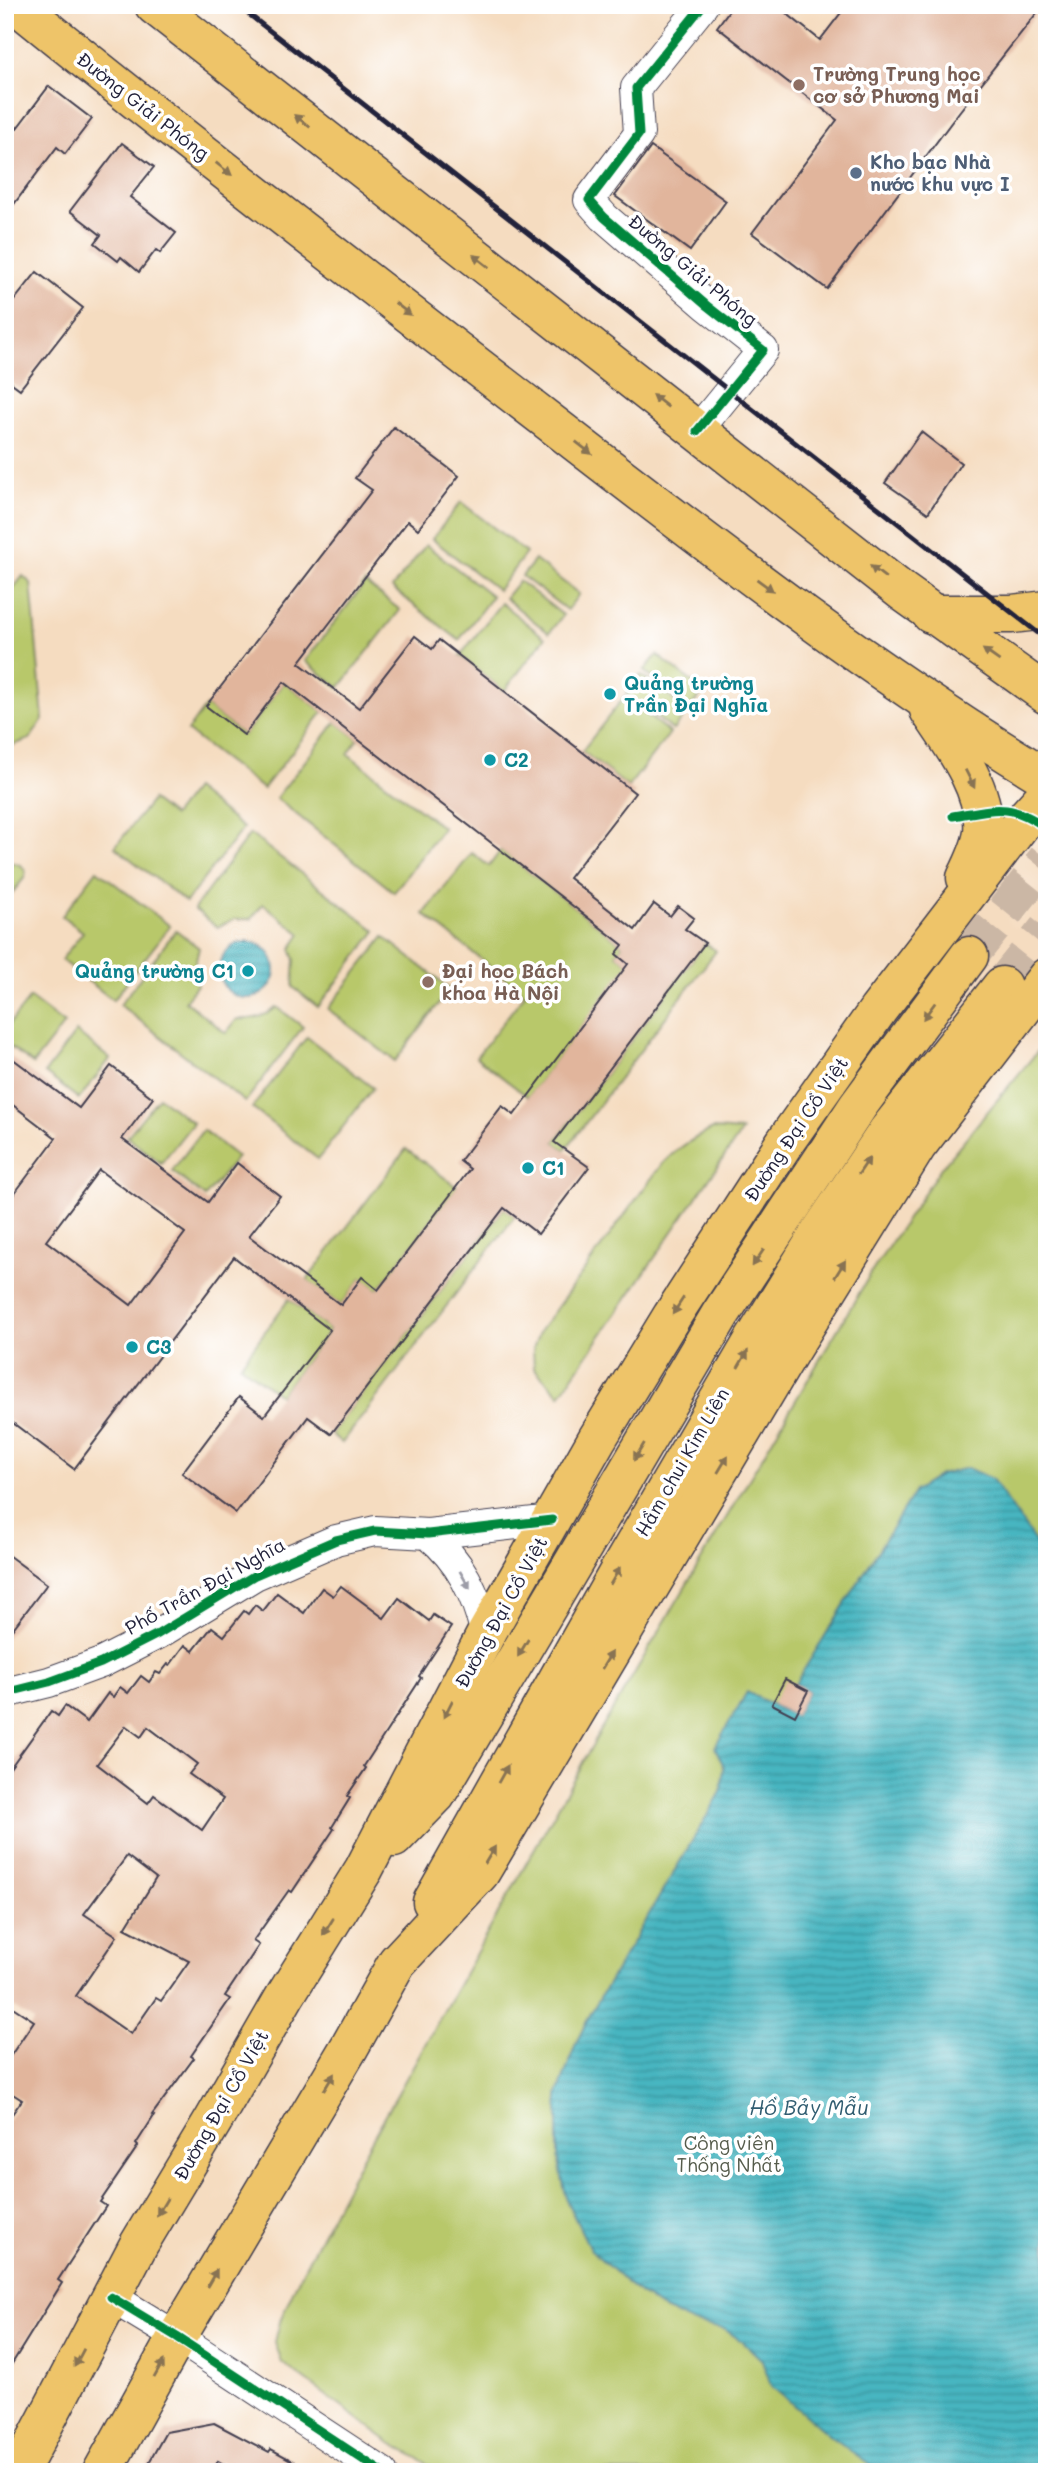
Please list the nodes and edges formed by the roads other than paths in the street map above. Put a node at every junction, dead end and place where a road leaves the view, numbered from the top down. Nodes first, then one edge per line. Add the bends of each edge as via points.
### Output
1 (17, 5) edge
2 (154, 5) edge
3 (703, 5) edge
4 (697, 431) junction
5 (1047, 610) edge
6 (932, 614) junction
7 (1047, 695) edge
8 (923, 699) junction
9 (1047, 778) edge
10 (1047, 793) edge
11 (943, 925) junction
12 (970, 956) tunnel mouth
13 (1047, 977) edge
14 (1002, 986) tunnel mouth
15 (552, 1520) junction
16 (428, 1534) junction
17 (486, 1634) junction
18 (5, 1693) edge
19 (364, 1869) junction
20 (397, 1962) junction
21 (111, 2297) junction
22 (177, 2337) junction
23 (19, 2472) edge
24 (102, 2472) edge
25 (382, 2472) edge

1 -> 8 main road, Đường Giải Phóng via 695,534
4 -> 2 main road
3 - 4 street, Đường Giải Phóng via 636,89 639,134 589,200 763,350
6 -> 4 main road
5 - 6 main road
7 -> 6 main road
8 - 9 main road, Đường Giải Phóng
8 -> 11 main road via 955,748 982,811 983,833 976,858
10 - 11 main road, Đường Đại Cồ Việt
11 -> 15 main road, Đường Đại Cồ Việt via 778,1154 672,1317
12 -> 19 main road via 858,1106 720,1315 436,1795
20 -> 13 main road via 480,1873 910,1157
20 -> 14 main road, Hầm chui Kim Liên via 620,1569 814,1242 887,1132
15 - 16 street, Phố Trần Đại Nghĩa
15 - 17 main road, Đường Đại Cồ Việt
16 -> 17 street via 462,1572 477,1601
16 - 18 street, Phố Trần Đại Nghĩa via 375,1531 336,1540 255,1575 101,1663
17 -> 19 main road, Đường Đại Cồ Việt
19 -> 21 main road, Đường Đại Cồ Việt
22 -> 20 main road
21 - 22 street
21 -> 23 main road, Đường Đại Cồ Việt
24 -> 22 main road
22 - 25 street

